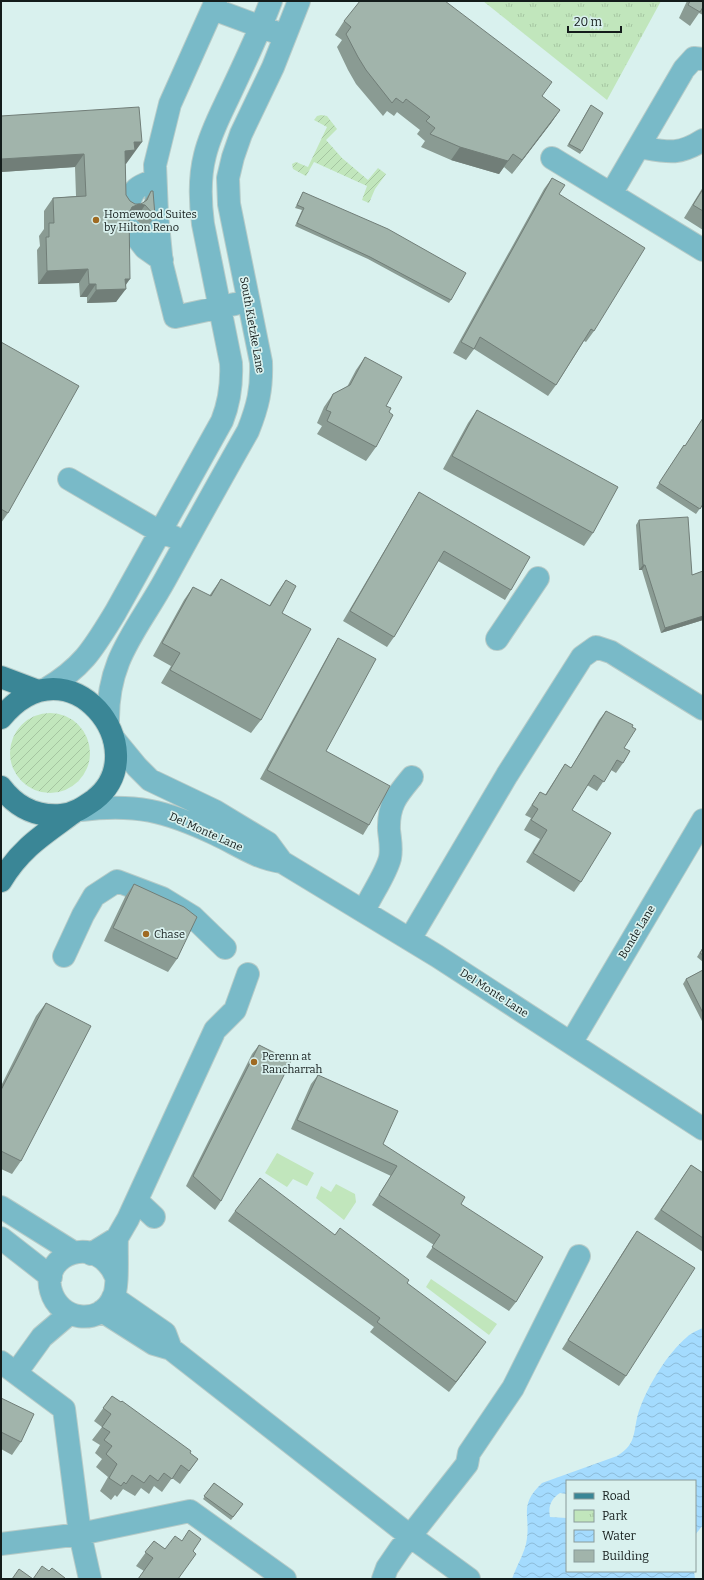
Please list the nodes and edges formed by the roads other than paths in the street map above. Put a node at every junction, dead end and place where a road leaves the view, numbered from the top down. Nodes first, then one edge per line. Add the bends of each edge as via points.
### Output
1 (271, 1) edge
2 (299, 1) edge
3 (215, 5) edge
4 (261, 26) junction
5 (285, 36) junction
6 (703, 59) edge
7 (703, 140) edge
8 (639, 147) junction
9 (552, 158) dead end
10 (155, 180) junction
11 (611, 194) junction
12 (129, 205) edge
13 (131, 230) edge
14 (703, 250) edge
15 (162, 260) junction
16 (248, 302) junction
17 (221, 308) junction
18 (69, 479) dead end
19 (160, 532) junction
20 (187, 541) junction
21 (538, 578) dead end
22 (497, 639) dead end
23 (1, 677) edge
24 (42, 690) junction
25 (703, 709) edge
26 (1, 718) edge
27 (111, 731) junction
28 (412, 778) dead end
29 (1, 787) edge
30 (78, 810) junction
31 (703, 820) edge
32 (282, 862) junction
33 (1, 881) edge
34 (364, 911) junction
35 (410, 939) junction
36 (225, 948) dead end
37 (64, 956) dead end
38 (248, 974) dead end
39 (572, 1043) junction
40 (703, 1128) edge
41 (137, 1201) junction
42 (1, 1207) edge
43 (154, 1216) dead end
44 (1, 1238) edge
45 (117, 1238) junction
46 (82, 1253) junction
47 (579, 1256) dead end
48 (51, 1277) junction
49 (110, 1295) junction
50 (54, 1299) junction
51 (70, 1314) junction
52 (42, 1337) junction
53 (8, 1368) edge
54 (80, 1534) junction
55 (410, 1536) junction
56 (1, 1544) edge
57 (90, 1579) edge
58 (285, 1579) edge
59 (383, 1579) edge
60 (468, 1579) edge

1 - 4 street
2 - 5 street, South Kietzke Lane
3 - 4 street
3 - 10 street via 170,104 155,165
4 - 5 street
4 - 17 street via 216,124 205,155 200,181 201,211
5 - 16 street, South Kietzke Lane via 241,134 228,178 229,204
6 - 8 street via 694,58 689,61
7 - 8 street via 689,149 677,152
8 - 11 street
9 - 11 street
10 - 12 street via 132,193
10 - 15 street
11 - 14 street
13 - 15 street via 145,248
15 - 17 street via 174,317
16 - 17 street
16 - 20 street, South Kietzke Lane via 261,362 262,385 257,409 248,431
17 - 19 street via 231,363 230,401 222,421
18 - 19 street
19 - 20 street
19 - 24 street via 115,613 84,661 67,676
20 - 27 street, South Kietzke Lane via 148,610 125,644 110,685 108,702
21 - 22 street
23 - 24 main road
24 - 26 main road via 12,705
24 - 27 main road via 62,690 79,695 95,706
25 - 35 street via 611,652 596,647 588,652 582,657 507,775
27 - 30 main road via 115,761 111,778 99,796
27 - 32 street, Del Monte Lane via 137,767 150,780 210,808 268,843
28 - 34 street via 395,798 390,810 392,848 389,860
29 - 30 main road via 9,798 27,810 46,816 64,815
30 - 32 street, Del Monte Lane via 124,807 155,811 194,825 258,856
30 - 33 main road via 18,856
31 - 39 street, Bonde Lane
32 - 34 street, Del Monte Lane
34 - 35 street, Del Monte Lane
35 - 39 street, Del Monte Lane
36 - 37 street via 193,917 162,898 117,881 94,896
38 - 41 street via 235,1010 215,1030
39 - 40 street, Del Monte Lane
41 - 43 street
41 - 45 street
42 - 46 street
44 - 48 street
45 - 46 street
45 - 49 street
46 - 48 street via 63,1258 55,1266
46 - 49 street via 105,1259 112,1267
47 - 55 street via 513,1388 469,1453 467,1464
48 - 50 street via 50,1288
49 - 51 street via 90,1316
49 - 55 street via 165,1333 171,1349
50 - 51 street
50 - 52 street
51 - 52 street
52 - 53 street
53 - 54 street via 64,1409
54 - 56 street
54 - 57 street
54 - 58 street via 190,1511
55 - 59 street via 387,1568
55 - 60 street

